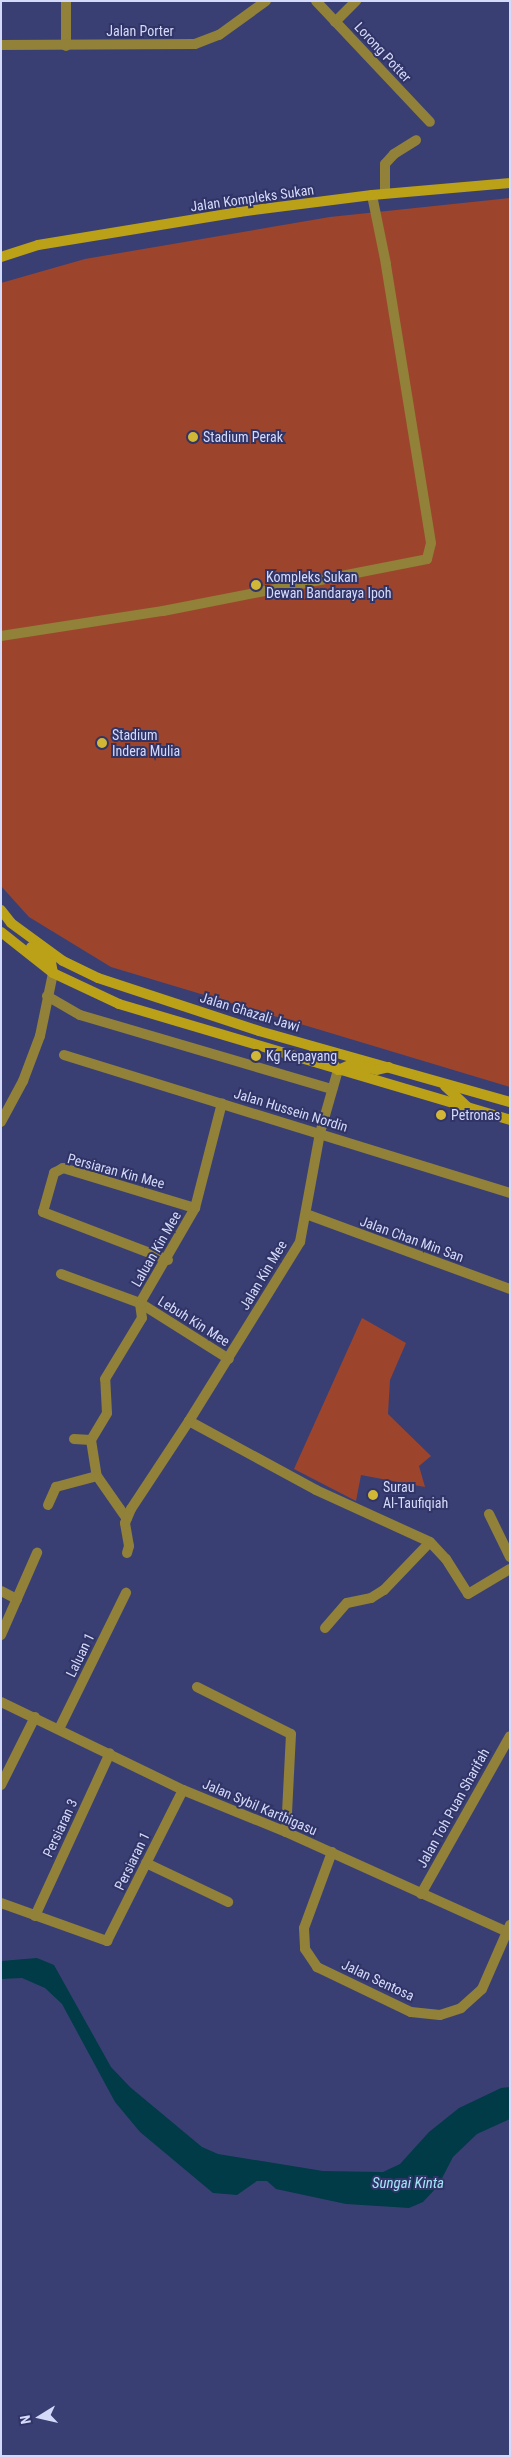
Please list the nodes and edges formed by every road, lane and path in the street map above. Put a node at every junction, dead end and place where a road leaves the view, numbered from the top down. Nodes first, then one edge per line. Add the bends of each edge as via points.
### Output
1 (66, 1) edge
2 (266, 1) edge
3 (316, 1) edge
4 (356, 1) edge
5 (335, 22) junction
6 (1, 45) edge
7 (66, 46) junction
8 (430, 122) dead end
9 (416, 140) dead end
10 (510, 183) edge
11 (385, 194) junction
12 (372, 195) junction
13 (1, 257) edge
14 (1, 636) edge
15 (1, 910) edge
16 (11, 923) junction
17 (1, 932) edge
18 (54, 973) junction
19 (48, 996) junction
20 (303, 1042) junction
21 (64, 1055) dead end
22 (389, 1067) junction
23 (338, 1070) junction
24 (438, 1081) junction
25 (332, 1089) junction
26 (510, 1102) edge
27 (222, 1103) junction
28 (471, 1110) junction
29 (510, 1120) edge
30 (1, 1122) edge
31 (320, 1133) junction
32 (510, 1193) edge
33 (195, 1208) junction
34 (306, 1214) junction
35 (168, 1260) junction
36 (61, 1274) dead end
37 (510, 1289) edge
38 (140, 1303) junction
39 (229, 1358) junction
40 (189, 1421) junction
41 (74, 1439) dead end
42 (91, 1440) junction
43 (97, 1476) junction
44 (48, 1506) dead end
45 (489, 1514) dead end
46 (127, 1519) junction
47 (430, 1542) junction
48 (37, 1552) dead end
49 (127, 1553) dead end
50 (510, 1557) edge
51 (510, 1569) edge
52 (1, 1591) edge
53 (126, 1593) dead end
54 (17, 1599) junction
55 (325, 1628) dead end
56 (1, 1635) edge
57 (197, 1687) dead end
58 (1, 1702) edge
59 (35, 1718) junction
60 (59, 1729) junction
61 (508, 1742) edge
62 (110, 1753) junction
63 (1, 1785) edge
64 (183, 1790) junction
65 (286, 1832) junction
66 (332, 1852) junction
67 (146, 1863) junction
68 (421, 1894) junction
69 (228, 1902) dead end
70 (1, 1903) edge
71 (35, 1916) junction
72 (508, 1930) edge

1 - 7 street
2 - 7 street, Jalan Porter via 219,35 194,44
3 - 5 street, Lorong Potter
4 - 5 street
5 - 8 street, Lorong Potter
6 - 7 street, Jalan Porter
9 - 11 street via 385,164
10 - 11 main road, Jalan Kompleks Sukan
11 - 12 main road, Jalan Kompleks Sukan
12 - 13 main road, Jalan Kompleks Sukan via 239,212 38,246
12 - 14 street via 430,543 427,559 163,611
15 - 16 main road, Jalan Ghazali Jawi
16 - 18 main road via 19,937 51,962
16 - 20 main road, Jalan Ghazali Jawi via 63,961 98,978
17 - 18 main road
18 - 19 street
18 - 23 main road via 119,1004
19 - 25 street via 80,1015
19 - 30 street via 40,1036
20 - 22 main road, Jalan Ghazali Jawi
20 - 23 main road via 306,1049 328,1057
21 - 27 street, Jalan Hussein Nordin
22 - 23 main road via 377,1070 350,1065
22 - 24 main road, Jalan Ghazali Jawi
23 - 25 street, Jalan Kin Mee
23 - 28 main road
24 - 26 main road, Jalan Ghazali Jawi
24 - 28 main road
25 - 31 street, Jalan Kin Mee
27 - 31 street, Jalan Hussein Nordin
27 - 33 street, Laluan Kin Mee
28 - 29 main road
31 - 32 street, Jalan Hussein Nordin
31 - 34 street, Jalan Kin Mee
33 - 35 street, Laluan Kin Mee
33 - 35 street, Persiaran Kin Mee via 63,1168 54,1173 43,1212
34 - 37 street, Jalan Chan Min San
34 - 39 street, Jalan Kin Mee via 300,1242
35 - 38 street, Laluan Kin Mee
36 - 38 street, Lebuh Kin Mee
38 - 39 street, Lebuh Kin Mee
38 - 42 street, Laluan Kin Mee via 142,1318 105,1379 107,1413
39 - 40 street, Jalan Kin Mee
40 - 46 street, Jalan Kin Mee
40 - 47 street via 316,1490
41 - 42 street
42 - 43 street
43 - 44 street via 56,1487
43 - 46 street
45 - 50 street
46 - 49 street
47 - 51 street via 446,1559 468,1594
47 - 55 street via 384,1590 371,1598 347,1603
48 - 54 street
52 - 54 street
53 - 60 street, Laluan 1
54 - 56 street
57 - 65 street via 291,1734
58 - 59 street, Jalan Sybil Karthigasu
59 - 60 street, Jalan Sybil Karthigasu
59 - 63 street
60 - 62 street, Jalan Sybil Karthigasu
61 - 68 street, Jalan Toh Puan Sharifah
62 - 64 street, Jalan Sybil Karthigasu
62 - 71 street, Persiaran 3
64 - 65 street, Jalan Sybil Karthigasu
64 - 67 street, Persiaran 1
65 - 66 street, Jalan Sybil Karthigasu
66 - 68 street, Jalan Sybil Karthigasu
66 - 72 street, Jalan Sentosa via 304,1928 305,1949 317,1967 411,2012 440,2015 461,2008 482,1989
67 - 69 street
67 - 71 street, Persiaran 1 via 110,1939 104,1940
68 - 72 street, Jalan Sybil Karthigasu
70 - 71 street

